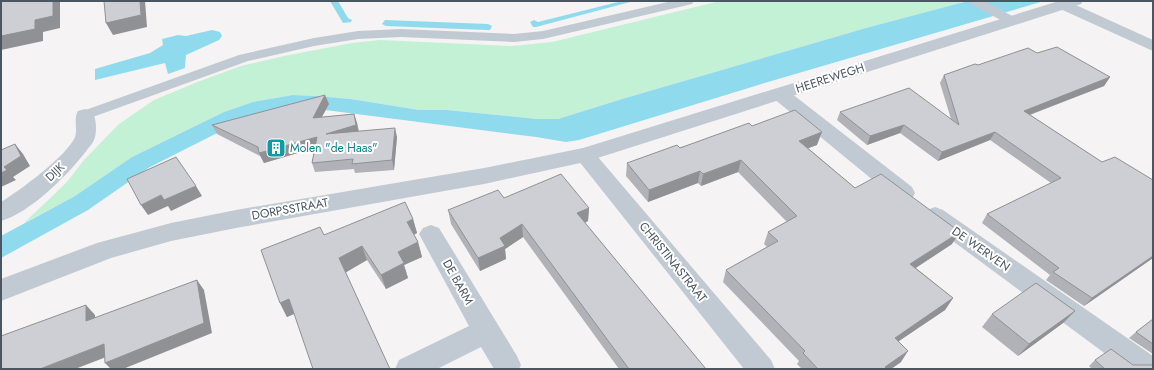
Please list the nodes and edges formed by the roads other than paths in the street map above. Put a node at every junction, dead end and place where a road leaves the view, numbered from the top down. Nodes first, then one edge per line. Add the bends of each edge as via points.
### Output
1 (688, 1) edge
2 (975, 1) edge
3 (1069, 3) edge
4 (1006, 18) junction
5 (1153, 46) edge
6 (780, 94) junction
7 (85, 115) joint
8 (585, 155) junction
9 (1, 213) edge
10 (431, 234) dead end
11 (1, 290) edge
12 (486, 331) junction
13 (507, 365) dead end
14 (409, 369) edge
15 (761, 369) edge
16 (1148, 369) edge

1 - 7 lane via 543,35 514,38 401,33 358,35 314,42 244,58
2 - 4 lane
3 - 4 street, HEEREWEGH
3 - 5 street
4 - 6 street, HEEREWEGH
6 - 8 street, HEEREWEGH
6 - 16 street, DE WERVEN via 929,212
7 - 9 street, DIJK via 85,138 69,158 31,194
8 - 11 street, DORPSSTRAAT via 484,176 171,232 106,250
8 - 15 street, CHRISTINASTRAAT
10 - 12 street, DE BARM
12 - 13 street, DE BARM
12 - 14 street

